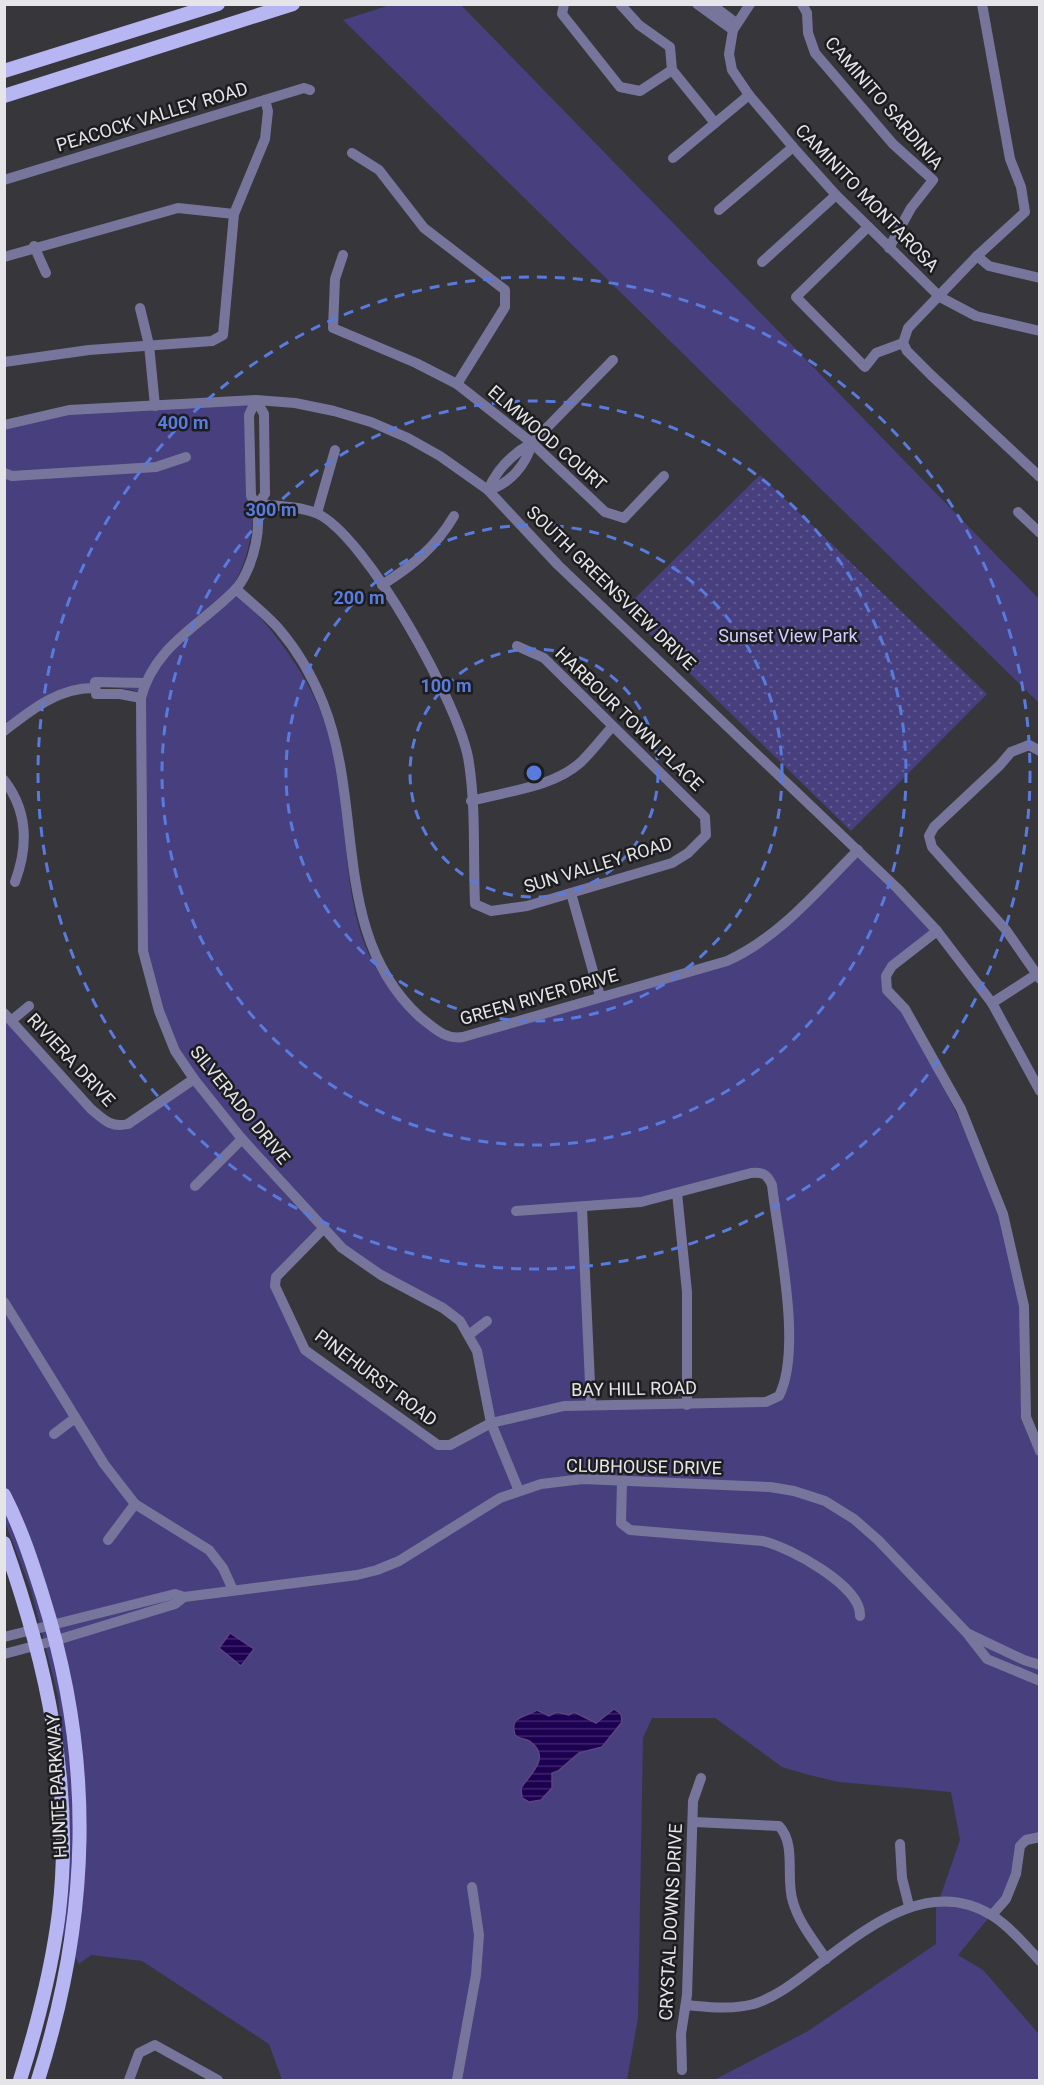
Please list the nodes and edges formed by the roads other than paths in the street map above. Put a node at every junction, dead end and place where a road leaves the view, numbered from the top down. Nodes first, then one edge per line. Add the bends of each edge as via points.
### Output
1 (218, 4) edge
2 (293, 4) edge
3 (564, 4) edge
4 (620, 4) edge
5 (697, 4) edge
6 (711, 4) edge
7 (750, 4) edge
8 (802, 4) edge
9 (982, 4) edge
10 (735, 27) junction
11 (672, 70) junction
12 (4, 71) edge
13 (310, 90) dead end
14 (749, 95) junction
15 (4, 96) edge
16 (265, 100) junction
17 (715, 123) junction
18 (793, 147) junction
19 (352, 153) dead end
20 (673, 158) dead end
21 (4, 180) edge
22 (836, 195) junction
23 (719, 210) dead end
24 (234, 214) junction
25 (868, 227) junction
26 (34, 246) junction
27 (889, 248) junction
28 (344, 255) dead end
29 (977, 256) junction
30 (4, 257) edge
31 (762, 262) dead end
32 (46, 273) dead end
33 (1040, 278) edge
34 (940, 297) junction
35 (140, 308) dead end
36 (1040, 331) edge
37 (903, 343) junction
38 (149, 345) junction
39 (613, 360) dead end
40 (4, 362) edge
41 (457, 384) junction
42 (256, 400) junction
43 (155, 406) junction
44 (4, 425) edge
45 (532, 442) junction
46 (335, 450) dead end
47 (186, 457) dead end
48 (4, 473) edge
49 (664, 476) dead end
50 (1040, 477) edge
51 (488, 490) junction
52 (258, 504) junction
53 (1018, 512) dead end
54 (317, 513) junction
55 (454, 516) dead end
56 (1038, 530) edge
57 (382, 585) junction
58 (236, 589) junction
59 (517, 646) dead end
60 (146, 683) junction
61 (95, 688) junction
62 (141, 699) junction
63 (612, 727) junction
64 (4, 731) edge
65 (1040, 751) edge
66 (4, 780) edge
67 (471, 801) junction
68 (706, 828) joint
69 (858, 850) junction
70 (15, 882) dead end
71 (571, 893) junction
72 (937, 931) junction
73 (1038, 977) edge
74 (600, 996) junction
75 (992, 1003) junction
76 (28, 1006) dead end
77 (8, 1017) edge
78 (194, 1079) junction
79 (1040, 1091) edge
80 (242, 1138) junction
81 (195, 1186) dead end
82 (677, 1193) junction
83 (582, 1208) junction
84 (516, 1211) dead end
85 (323, 1229) junction
86 (4, 1302) edge
87 (13, 1317) junction
88 (487, 1321) dead end
89 (4, 1324) edge
90 (470, 1334) junction
91 (591, 1405) junction
92 (687, 1405) junction
93 (75, 1418) junction
94 (491, 1424) junction
95 (54, 1434) dead end
96 (1040, 1451) edge
97 (622, 1480) junction
98 (519, 1491) junction
99 (4, 1495) edge
100 (135, 1504) junction
101 (108, 1540) dead end
102 (4, 1542) edge
103 (233, 1590) junction
104 (184, 1596) junction
105 (860, 1616) dead end
106 (53, 1626) junction
107 (34, 1630) junction
108 (966, 1632) junction
109 (4, 1637) edge
110 (57, 1640) junction
111 (38, 1645) junction
112 (4, 1654) edge
113 (1040, 1665) edge
114 (1040, 1681) edge
115 (701, 1778) dead end
116 (694, 1822) junction
117 (1040, 1837) edge
118 (900, 1844) dead end
119 (472, 1887) dead end
120 (909, 1906) junction
121 (992, 1915) junction
122 (826, 1959) junction
123 (1040, 1961) edge
124 (686, 2005) junction
125 (682, 2070) dead end
126 (20, 2080) edge
127 (38, 2080) edge
128 (129, 2080) edge
129 (218, 2080) edge
130 (458, 2080) edge

1 - 12 main road
2 - 15 main road
3 - 11 street via 562,14 620,87 640,91
4 - 11 street via 639,26 670,46
5 - 10 street
6 - 10 street
7 - 10 street
8 - 27 street, CAMINITO SARDINIA via 814,53 893,144 933,180 911,208
9 - 29 street via 1010,159 1025,212
10 - 14 street, CAMINITO MONTAROSA via 729,54 732,70
11 - 17 street
13 - 16 street, PEACOCK VALLEY ROAD via 304,88
14 - 17 street
14 - 18 street, CAMINITO MONTAROSA
16 - 21 street, PEACOCK VALLEY ROAD
16 - 24 street via 265,139
17 - 20 street
18 - 22 street, CAMINITO MONTAROSA
18 - 23 street
19 - 41 street via 379,170 424,228 505,290 505,307
22 - 25 street, CAMINITO MONTAROSA
22 - 31 street
24 - 26 street via 178,208
24 - 38 street via 223,335 212,341
25 - 27 street, CAMINITO MONTAROSA
25 - 37 street via 796,297 865,367 876,353
26 - 30 street
26 - 32 street
27 - 34 street, CAMINITO MONTAROSA
28 - 41 street, ELMWOOD COURT via 335,279 333,328
29 - 33 street via 989,266
29 - 34 street
34 - 36 street, CAMINITO MONTAROSA via 976,316
34 - 37 street via 908,328
35 - 38 street
37 - 50 street
38 - 40 street
38 - 43 street
39 - 45 street
41 - 45 street, ELMWOOD COURT
42 - 43 street, SOUTH GREENSVIEW DRIVE
42 - 51 street, SOUTH GREENSVIEW DRIVE via 314,406 371,422 424,447
42 - 52 street, SILVERADO DRIVE via 264,414 265,494
43 - 44 street, SOUTH GREENSVIEW DRIVE via 69,410
45 - 49 street, ELMWOOD COURT via 605,512 620,518 629,516
45 - 51 street via 528,456 503,486
46 - 54 street
47 - 48 street via 156,467 12,476
51 - 69 street, SOUTH GREENSVIEW DRIVE via 558,565
52 - 54 street
52 - 58 street, SILVERADO DRIVE via 254,551
53 - 56 street
54 - 57 street via 353,544
55 - 57 street via 444,533 413,566
57 - 67 street via 423,647 462,738 469,762
58 - 60 street, SILVERADO DRIVE via 168,648
58 - 74 street, GREEN RIVER DRIVE via 280,630 323,703 341,760 356,888 366,931 385,977 406,1004 439,1032 458,1038
59 - 63 street, HARBOUR TOWN PLACE via 544,658
60 - 61 street via 95,682
60 - 62 street, SILVERADO DRIVE
61 - 62 street via 96,694
61 - 64 street via 49,699
62 - 78 street, SILVERADO DRIVE via 143,951 169,1037
63 - 67 street via 580,762 559,776
63 - 68 street, HARBOUR TOWN PLACE via 693,803 705,817
65 - 73 street via 1023,745 1011,752 929,836 932,847 1006,930
66 - 70 street via 18,804 24,828 23,857
67 - 71 street, SUN VALLEY ROAD via 475,904 486,910 527,906
68 - 71 street, SUN VALLEY ROAD via 706,835 688,854 672,863
69 - 72 street, SOUTH GREENSVIEW DRIVE
69 - 74 street, GREEN RIVER DRIVE via 778,929 746,952 716,965
71 - 74 street
72 - 75 street, SOUTH GREENSVIEW DRIVE
72 - 96 street via 892,966 885,982 961,1109 1003,1214 1024,1306 1026,1417
73 - 75 street
75 - 79 street, SOUTH GREENSVIEW DRIVE
76 - 77 street
77 - 78 street, RIVIERA DRIVE via 92,1109 116,1126 128,1124
78 - 80 street, SILVERADO DRIVE
80 - 81 street
80 - 85 street, SILVERADO DRIVE
82 - 83 street via 642,1202
82 - 92 street via 687,1292
82 - 92 street, BAY HILL ROAD via 751,1173 768,1176 789,1331 786,1384 779,1396 766,1402
83 - 84 street
83 - 91 street
85 - 90 street, SILVERADO DRIVE via 342,1248 381,1275 443,1308
85 - 94 street, PINEHURST ROAD via 276,1277 282,1304 305,1350 438,1445 450,1445
86 - 87 street
87 - 89 street
87 - 93 street
88 - 90 street
90 - 94 street, SILVERADO DRIVE
91 - 92 street, BAY HILL ROAD
91 - 94 street, BAY HILL ROAD via 538,1410
93 - 95 street
93 - 100 street via 98,1457
94 - 98 street, SILVERADO DRIVE
97 - 98 street, CLUBHOUSE DRIVE via 563,1480
97 - 105 street via 621,1523 630,1530 783,1545 836,1582 857,1604
97 - 108 street, CLUBHOUSE DRIVE via 770,1487 825,1502 854,1519 878,1540
98 - 103 street, CLUBHOUSE DRIVE via 500,1498 399,1561 377,1570
99 - 106 main road, HUNTE PARKWAY via 28,1549
100 - 101 street
100 - 103 street via 209,1550
102 - 107 main road, HUNTE PARKWAY
103 - 104 street, CLUBHOUSE DRIVE
104 - 106 street, CLUBHOUSE DRIVE via 175,1594
104 - 110 street, CLUBHOUSE DRIVE via 175,1604
106 - 107 street, CLUBHOUSE DRIVE
106 - 110 main road, HUNTE PARKWAY
107 - 109 street, CLUBHOUSE DRIVE
107 - 111 main road, HUNTE PARKWAY
108 - 113 street, CLUBHOUSE DRIVE
108 - 114 street, CLUBHOUSE DRIVE via 987,1659
110 - 111 street, CLUBHOUSE DRIVE
110 - 127 main road, HUNTE PARKWAY via 76,1750 80,1872 71,1947
111 - 112 street, CLUBHOUSE DRIVE
111 - 126 main road, HUNTE PARKWAY via 59,1752 62,1871 55,1937
115 - 116 street, CRYSTAL DOWNS DRIVE via 693,1801
116 - 122 street via 770,1824 784,1831 794,1905
116 - 124 street, CRYSTAL DOWNS DRIVE
117 - 121 street via 1026,1840 1020,1846 1016,1874 1006,1899
118 - 120 street
119 - 130 street via 479,1935
120 - 121 street via 952,1903
120 - 122 street via 885,1917
121 - 123 street
122 - 124 street via 787,1989 755,2003 731,2008
124 - 125 street, CRYSTAL DOWNS DRIVE via 681,2034
128 - 129 street via 136,2058 146,2048 161,2047

